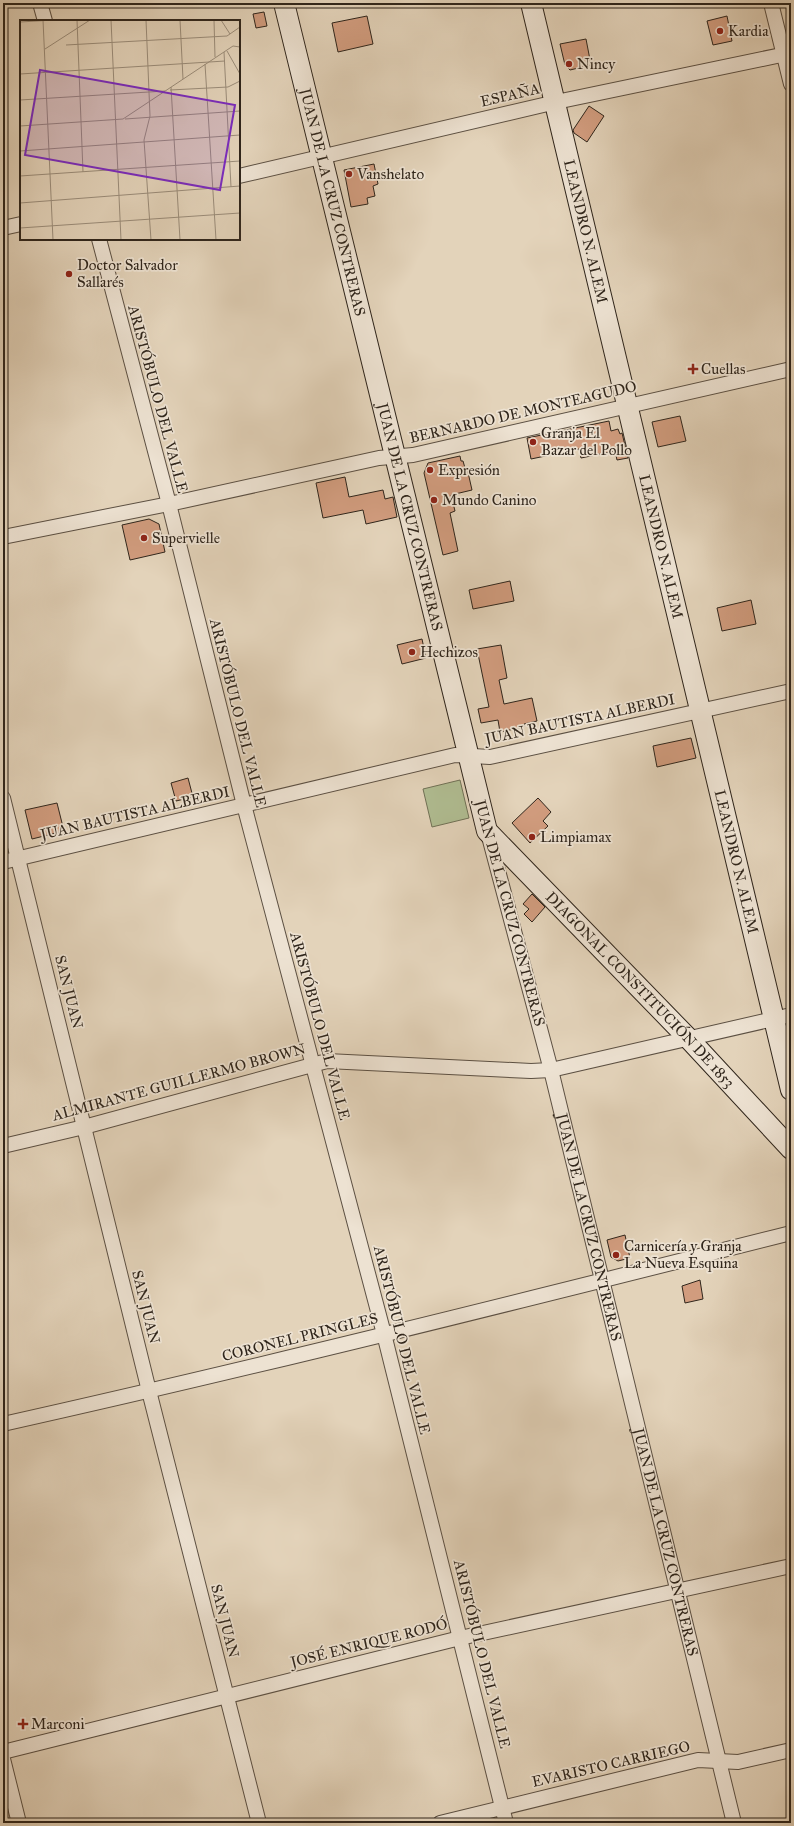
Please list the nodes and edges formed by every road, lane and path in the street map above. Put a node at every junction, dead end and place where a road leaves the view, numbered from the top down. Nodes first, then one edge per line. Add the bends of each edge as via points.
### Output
1 (40, 3) edge
2 (284, 3) edge
3 (531, 3) edge
4 (771, 3) edge
5 (45, 20) edge
6 (787, 54) edge
7 (791, 84) edge
8 (556, 102) junction
9 (322, 158) junction
10 (240, 176) edge
11 (20, 224) edge
12 (3, 228) edge
13 (99, 240) edge
14 (791, 369) edge
15 (629, 405) junction
16 (396, 456) junction
17 (169, 504) junction
18 (3, 537) edge
19 (791, 691) edge
20 (701, 711) junction
21 (469, 756) junction
22 (3, 798) edge
23 (244, 805) junction
24 (488, 831) junction
25 (18, 858) junction
26 (3, 862) edge
27 (783, 1016) edge
28 (688, 1038) junction
29 (312, 1064) junction
30 (551, 1070) junction
31 (791, 1090) edge
32 (84, 1127) junction
33 (3, 1146) edge
34 (791, 1149) edge
35 (791, 1233) edge
36 (602, 1281) junction
37 (384, 1334) junction
38 (149, 1391) junction
39 (3, 1424) edge
40 (791, 1566) edge
41 (676, 1592) junction
42 (460, 1638) junction
43 (226, 1696) junction
44 (791, 1750) edge
45 (3, 1752) edge
46 (3, 1759) edge
47 (717, 1761) junction
48 (503, 1807) junction
49 (19, 1823) edge
50 (259, 1823) edge
51 (440, 1823) edge
52 (506, 1823) edge
53 (734, 1823) edge

1 - 5 street
2 - 9 main road, JUAN DE LA CRUZ CONTRERAS
3 - 8 main road, LEANDRO N. ALEM
4 - 6 street
6 - 7 street
6 - 8 street, ESPAÑA
8 - 9 street, ESPAÑA
8 - 15 main road, LEANDRO N. ALEM
9 - 10 street, ESPAÑA
9 - 16 main road, JUAN DE LA CRUZ CONTRERAS
11 - 12 street
13 - 17 street, ARISTÓBULO DEL VALLE
14 - 15 street, BERNARDO DE MONTEAGUDO
15 - 16 street, BERNARDO DE MONTEAGUDO via 413,455
15 - 20 main road, LEANDRO N. ALEM
16 - 17 street, BERNARDO DE MONTEAGUDO
16 - 21 main road, JUAN DE LA CRUZ CONTRERAS
17 - 18 street, BERNARDO DE MONTEAGUDO
17 - 23 street, ARISTÓBULO DEL VALLE
19 - 20 street, JUAN BAUTISTA ALBERDI
20 - 21 street, JUAN BAUTISTA ALBERDI via 490,757
20 - 27 main road, LEANDRO N. ALEM
21 - 23 street, JUAN BAUTISTA ALBERDI via 455,755
21 - 24 main road, JUAN DE LA CRUZ CONTRERAS
22 - 25 street, SAN JUAN
23 - 25 street, JUAN BAUTISTA ALBERDI
23 - 29 street, ARISTÓBULO DEL VALLE
24 - 28 main road, DIAGONAL CONSTITUCIÓN DE 1853
24 - 30 street, JUAN DE LA CRUZ CONTRERAS
25 - 26 street, JUAN BAUTISTA ALBERDI
25 - 32 street, SAN JUAN
27 - 28 street, ALMIRANTE GUILLERMO BROWN
27 - 31 main road, LEANDRO N. ALEM
28 - 30 street, ALMIRANTE GUILLERMO BROWN
28 - 34 main road, DIAGONAL CONSTITUCIÓN DE 1853
29 - 30 street, ALMIRANTE GUILLERMO BROWN via 340,1060
29 - 32 street, ALMIRANTE GUILLERMO BROWN
29 - 37 street, ARISTÓBULO DEL VALLE
30 - 36 street, JUAN DE LA CRUZ CONTRERAS
32 - 33 street, ALMIRANTE GUILLERMO BROWN
32 - 38 street, SAN JUAN
35 - 36 street, CORONEL PRINGLES
36 - 37 street, CORONEL PRINGLES
36 - 41 street, JUAN DE LA CRUZ CONTRERAS
37 - 38 street, CORONEL PRINGLES
37 - 42 street, ARISTÓBULO DEL VALLE
38 - 39 street, CORONEL PRINGLES
38 - 43 street, SAN JUAN
40 - 41 street, JOSÉ ENRIQUE RODÓ
41 - 42 street, JOSÉ ENRIQUE RODÓ
41 - 47 street, JUAN DE LA CRUZ CONTRERAS
42 - 43 street, JOSÉ ENRIQUE RODÓ
42 - 48 street, ARISTÓBULO DEL VALLE
43 - 45 street, JOSÉ ENRIQUE RODÓ
43 - 50 street, SAN JUAN
44 - 47 street, EVARISTO CARRIEGO via 738,1762
46 - 49 street
47 - 48 street, EVARISTO CARRIEGO via 698,1760
47 - 53 street, JUAN DE LA CRUZ CONTRERAS
48 - 51 street, EVARISTO CARRIEGO
48 - 52 street, ARISTÓBULO DEL VALLE

